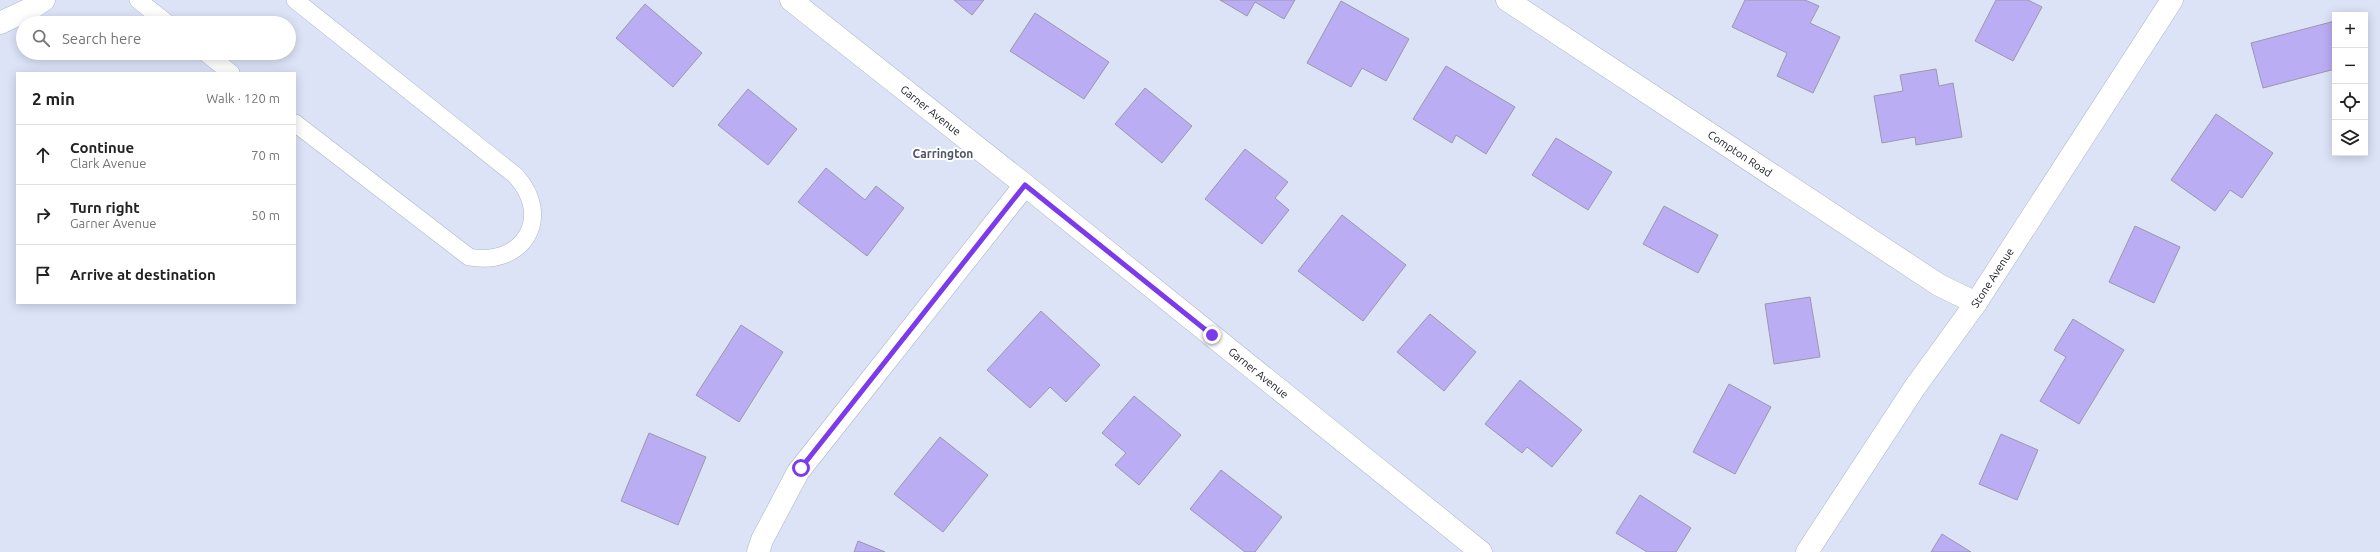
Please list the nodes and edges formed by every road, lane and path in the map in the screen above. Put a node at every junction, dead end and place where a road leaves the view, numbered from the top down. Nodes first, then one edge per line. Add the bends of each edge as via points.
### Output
1 (44, 0) edge
2 (138, 0) edge
3 (295, 0) edge
4 (791, 0) edge
5 (1507, 0) edge
6 (2172, 0) edge
7 (16, 16) edge
8 (16, 16) edge
9 (158, 16) edge
10 (1, 24) edge
11 (215, 60) edge
12 (230, 72) edge
13 (296, 124) edge
14 (1025, 185) junction
15 (1976, 303) junction
16 (758, 552) edge
17 (1481, 552) edge
18 (1807, 552) edge

1 - 7 street
2 - 9 lane
3 - 13 lane via 516,176 526,187 532,200 530,230 523,242 512,252 484,260 469,257
4 - 14 street, Garner Avenue
5 - 15 street, Compton Road via 1940,285
6 - 15 street, Stone Avenue
8 - 10 street
11 - 12 lane
14 - 16 street via 798,472
14 - 17 street, Garner Avenue
15 - 18 street, Stone Avenue via 1915,387

